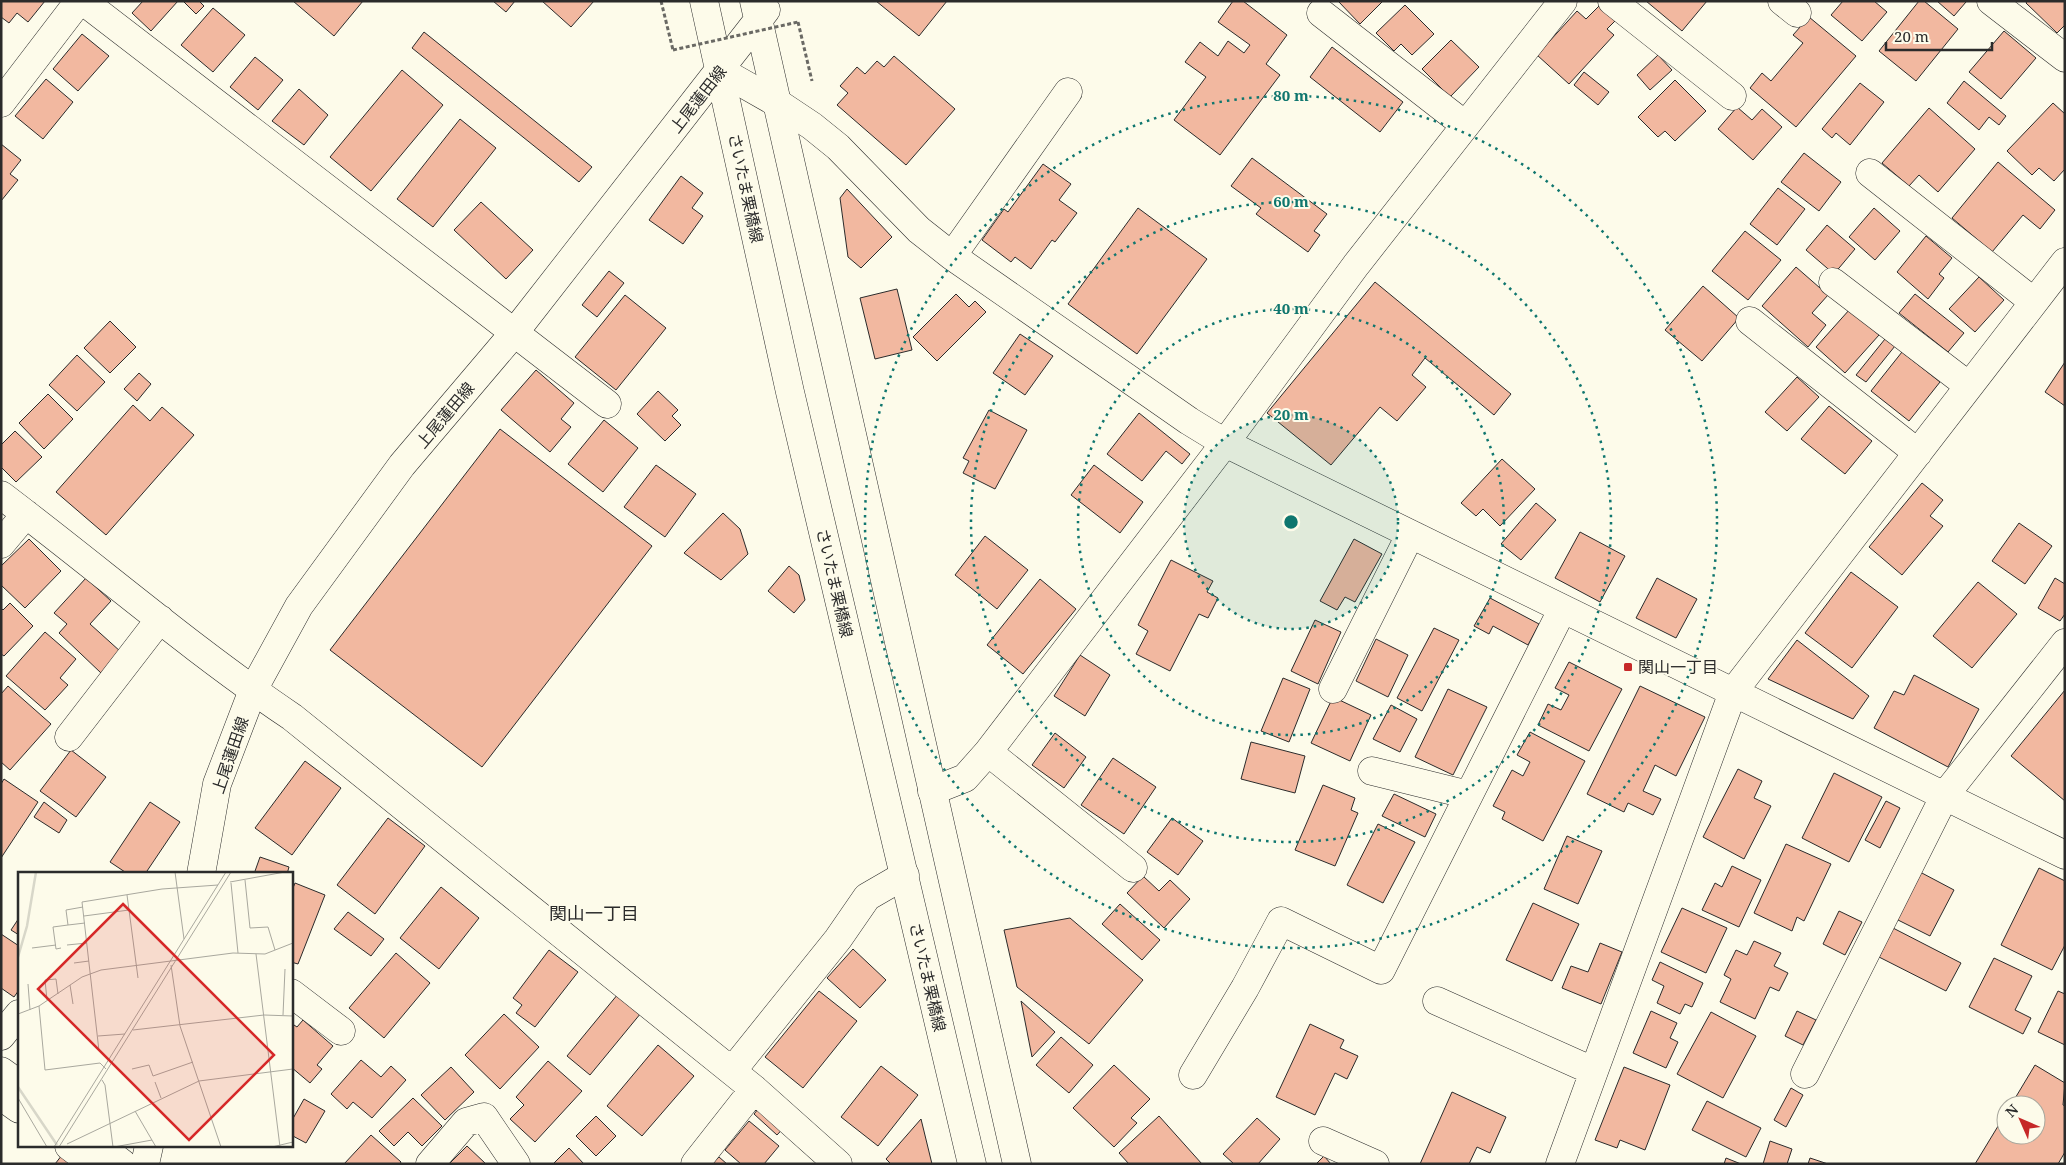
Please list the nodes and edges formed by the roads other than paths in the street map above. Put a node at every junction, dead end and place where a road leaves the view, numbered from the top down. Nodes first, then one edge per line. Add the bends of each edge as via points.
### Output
1 (79, 1) edge
2 (83, 1) edge
3 (704, 1) edge
4 (1563, 1) edge
5 (1612, 1) edge
6 (1991, 1) edge
7 (762, 7) edge
8 (1322, 13) dead end
9 (2065, 58) edge
10 (721, 71) junction
11 (1068, 92) dead end
12 (1732, 96) dead end
13 (1, 104) edge
14 (779, 104) junction
15 (1465, 125) junction
16 (1870, 173) dead end
17 (952, 256) junction
18 (2065, 262) edge
19 (1833, 282) dead end
20 (2034, 302) junction
21 (1750, 321) dead end
22 (514, 333) junction
23 (1970, 386) junction
24 (607, 404) dead end
25 (1225, 443) junction
26 (1918, 453) junction
27 (1, 495) edge
28 (26, 514) junction
29 (1410, 534) junction
30 (1, 544) edge
31 (1562, 610) junction
32 (160, 620) junction
33 (2065, 643) edge
34 (1333, 689) dead end
35 (253, 690) junction
36 (1732, 692) junction
37 (69, 737) dead end
38 (988, 752) junction
39 (1372, 771) dead end
40 (932, 791) junction
41 (1469, 795) junction
42 (1945, 795) junction
43 (2065, 855) edge
44 (1133, 868) dead end
45 (200, 872) edge
46 (905, 875) junction
47 (292, 994) edge
48 (1437, 1001) dead end
49 (18, 1015) edge
50 (341, 1031) dead end
51 (1, 1036) edge
52 (1, 1071) edge
53 (732, 1071) junction
54 (1593, 1071) junction
55 (1805, 1074) dead end
56 (1193, 1075) dead end
57 (18, 1083) edge
58 (754, 1088) junction
59 (1, 1096) edge
60 (18, 1108) edge
61 (1323, 1141) dead end
62 (72, 1148) edge
63 (103, 1148) edge
64 (149, 1148) edge
65 (93, 1164) edge
66 (123, 1164) edge
67 (145, 1164) edge
68 (430, 1164) edge
69 (516, 1164) edge
70 (695, 1164) edge
71 (838, 1164) edge
72 (972, 1164) edge
73 (1016, 1164) edge
74 (1375, 1164) edge
75 (1560, 1164) edge

1 - 13 street
2 - 22 street
3 - 10 street, さいたま栗橋線
4 - 15 street
5 - 12 street
6 - 9 street
7 - 10 street, 上尾蓮田線
7 - 14 street
8 - 15 street
10 - 14 street
10 - 22 street, 上尾蓮田線
10 - 46 street, さいたま栗橋線 via 790,392
11 - 17 street
14 - 17 street via 838,147 892,204
14 - 40 street
15 - 25 street via 1356,265
16 - 20 street
17 - 25 street
18 - 20 street
19 - 23 street
20 - 23 street
21 - 26 street
22 - 24 street
22 - 35 street, 上尾蓮田線 via 402,465 304,598
23 - 26 street
25 - 29 street
25 - 38 street
26 - 36 street
27 - 28 street
28 - 30 street
28 - 32 street
29 - 31 street
29 - 34 street
31 - 36 street
31 - 41 street
32 - 35 street
32 - 37 street
33 - 42 street
35 - 45 street, 上尾蓮田線 via 217,784
35 - 53 street via 292,717
36 - 42 street
36 - 54 street
38 - 40 street via 965,778
38 - 44 street
39 - 41 street
40 - 73 street
41 - 56 street via 1381,970 1281,921
42 - 43 street
42 - 55 street
46 - 53 street via 867,897 838,939
46 - 72 street, さいたま栗橋線
47 - 50 street
48 - 54 street
49 - 51 street
52 - 57 street
53 - 58 street
54 - 75 street
58 - 70 street
58 - 71 street
59 - 60 street
61 - 74 street
62 - 65 street
63 - 66 street
64 - 67 street
68 - 69 street via 466,1122 484,1116

